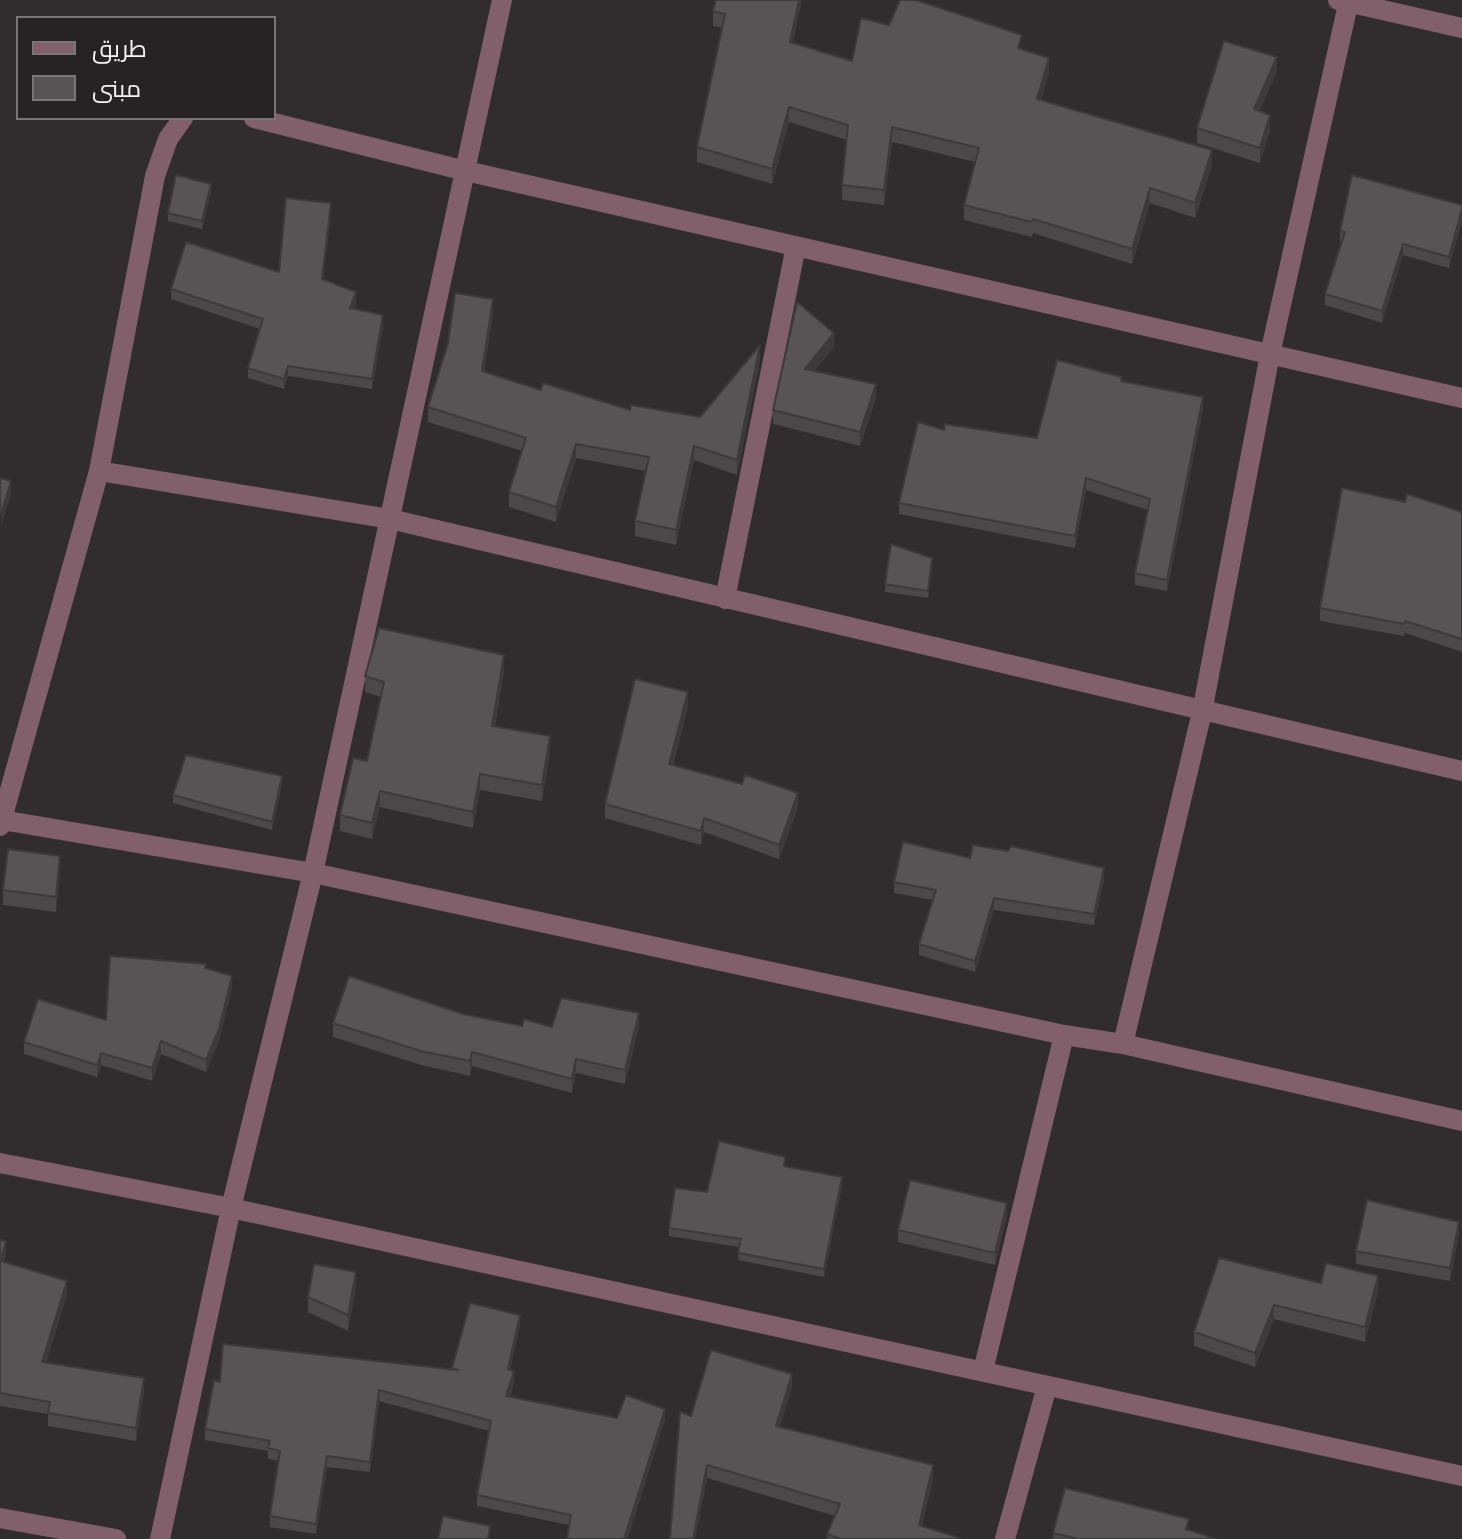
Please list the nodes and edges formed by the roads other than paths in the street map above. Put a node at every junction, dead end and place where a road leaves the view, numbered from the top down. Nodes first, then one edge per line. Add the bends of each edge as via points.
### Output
1 (502, 0) edge
2 (1345, 1) edge
3 (1462, 28) edge
4 (182, 120) edge
5 (262, 120) edge
6 (466, 171) junction
7 (796, 246) junction
8 (1270, 354) junction
9 (1462, 398) edge
10 (99, 471) junction
11 (390, 519) junction
12 (725, 599) junction
13 (1202, 712) junction
14 (1462, 771) edge
15 (1, 823) edge
16 (313, 873) junction
17 (1064, 1035) junction
18 (1123, 1044) junction
19 (1462, 1121) edge
20 (0, 1163) edge
21 (231, 1208) junction
22 (983, 1371) junction
23 (1047, 1386) junction
24 (1462, 1476) edge
25 (0, 1518) edge
26 (116, 1539) edge
27 (160, 1539) edge
28 (1005, 1539) edge

1 - 6 street
2 - 3 street
2 - 8 street
4 - 10 street via 168,139 155,176
5 - 6 street
6 - 7 street
6 - 11 street
7 - 8 street
7 - 12 street
8 - 9 street
8 - 13 street
10 - 11 street
10 - 15 street
11 - 12 street
11 - 16 street
12 - 13 street
13 - 14 street
13 - 18 street
15 - 16 street
16 - 17 street
16 - 21 street
17 - 18 street
17 - 22 street
18 - 19 street
20 - 21 street
21 - 22 street
21 - 27 street
22 - 23 street
23 - 24 street
23 - 28 street
25 - 26 street

